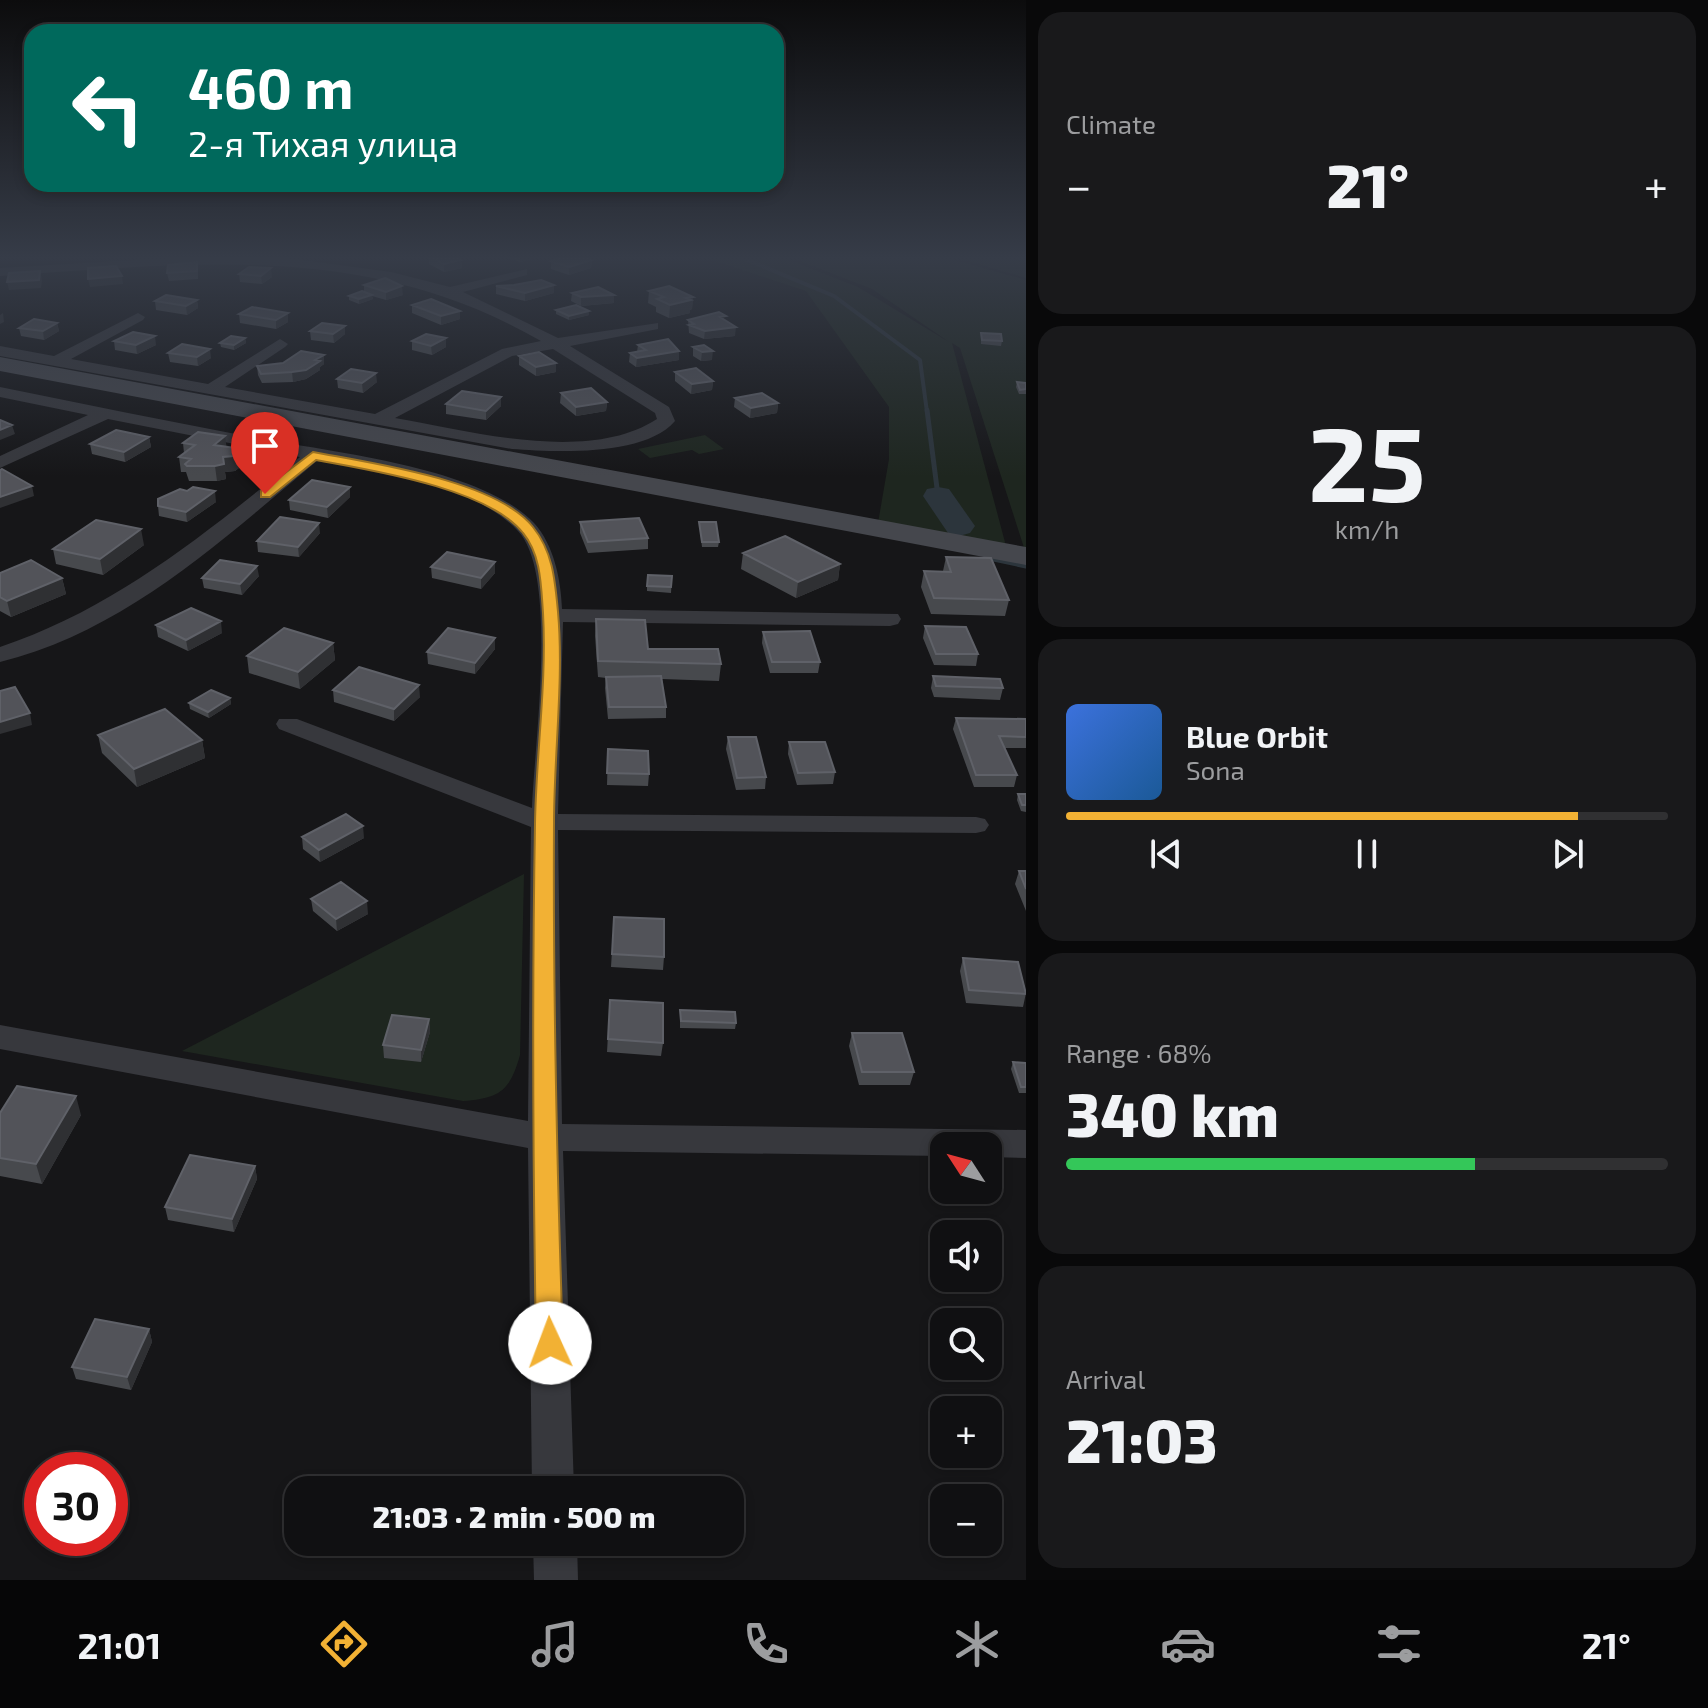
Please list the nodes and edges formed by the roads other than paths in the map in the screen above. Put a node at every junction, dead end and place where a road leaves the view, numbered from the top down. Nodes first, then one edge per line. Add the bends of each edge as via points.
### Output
1 (114, 330) edge
2 (526, 330) edge
3 (631, 330) edge
4 (554, 343) junction
5 (280, 344) dead end
6 (0, 351) edge
7 (56, 361) junction
8 (0, 364) edge
9 (211, 389) junction
10 (0, 392) edge
11 (106, 413) junction
12 (379, 419) junction
13 (313, 455) junction
14 (0, 463) edge
15 (1026, 556) edge
16 (551, 615) junction
17 (890, 619) dead end
18 (0, 655) edge
19 (288, 724) dead end
20 (544, 822) junction
21 (976, 825) dead end
22 (0, 1037) edge
23 (544, 1137) junction
24 (1026, 1144) edge
25 (553, 1476) edge
26 (555, 1556) edge
27 (556, 1580) edge

1 - 7 street
2 - 4 street
3 - 4 street
4 - 12 street via 491,357
4 - 12 street via 663,411 666,421 649,432 545,446
5 - 9 street
6 - 7 street
7 - 9 street
8 - 15 street
9 - 12 street
10 - 11 street
11 - 13 street
11 - 14 street
13 - 16 street via 418,476 500,506 526,527 544,552
13 - 18 street via 125,603 76,629
16 - 17 street
16 - 20 street
19 - 20 street
20 - 21 street
20 - 23 street
22 - 23 street
23 - 24 street
23 - 25 street
26 - 27 street

